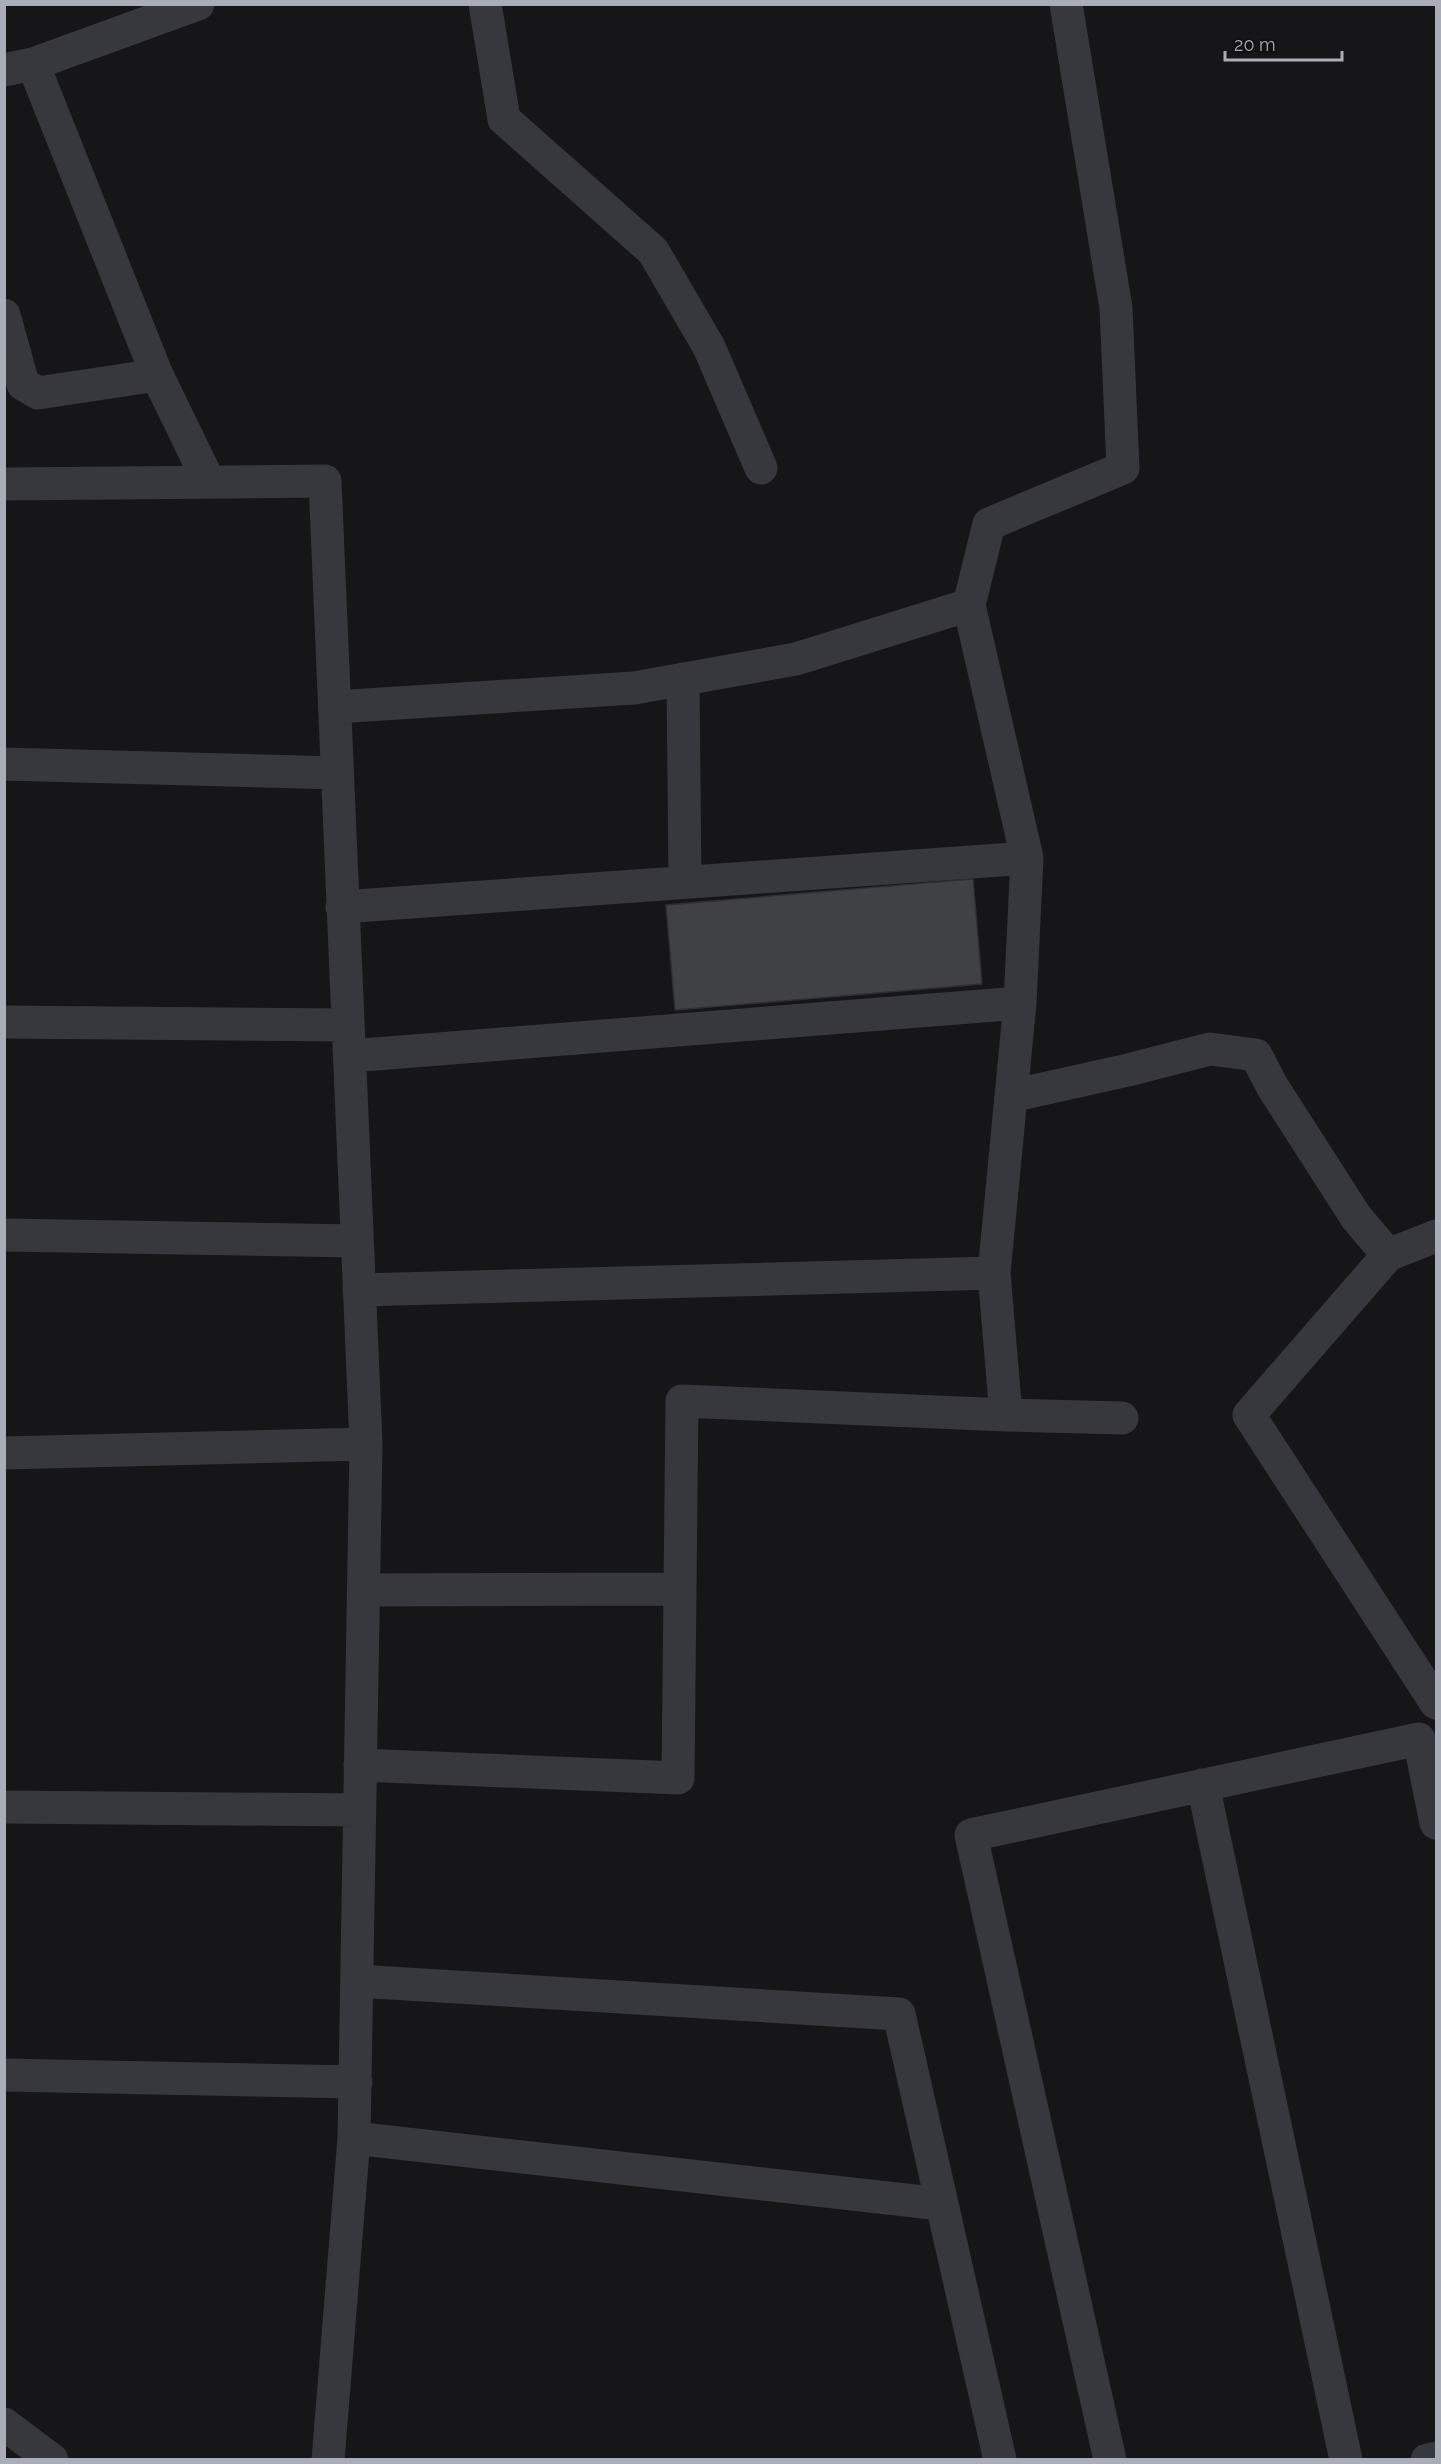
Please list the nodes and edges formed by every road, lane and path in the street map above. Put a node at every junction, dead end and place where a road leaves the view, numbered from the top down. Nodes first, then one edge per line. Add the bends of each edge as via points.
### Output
1 (198, 4) edge
2 (485, 4) edge
3 (1066, 4) edge
4 (19, 67) edge
5 (4, 315) edge
6 (158, 375) junction
7 (761, 468) dead end
8 (209, 482) junction
9 (4, 484) edge
10 (969, 605) junction
11 (683, 679) junction
12 (334, 707) junction
13 (4, 764) edge
14 (337, 772) junction
15 (1027, 858) junction
16 (685, 882) junction
17 (342, 907) junction
18 (1020, 1003) junction
19 (4, 1022) edge
20 (348, 1041) junction
21 (1011, 1096) junction
22 (4, 1235) edge
23 (1437, 1236) edge
24 (357, 1241) junction
25 (1388, 1255) junction
26 (994, 1274) junction
27 (359, 1290) junction
28 (1006, 1414) junction
29 (1122, 1418) dead end
30 (366, 1444) junction
31 (4, 1453) edge
32 (678, 1589) junction
33 (364, 1590) junction
34 (1437, 1703) edge
35 (360, 1766) junction
36 (1203, 1785) junction
37 (4, 1807) edge
38 (359, 1810) junction
39 (1437, 1823) edge
40 (357, 1981) junction
41 (4, 2075) edge
42 (356, 2082) junction
43 (354, 2138) junction
44 (941, 2204) junction
45 (4, 2424) edge
46 (1437, 2458) edge
47 (52, 2460) edge
48 (328, 2460) edge
49 (1000, 2460) edge
50 (1110, 2460) edge
51 (1346, 2460) edge
52 (1427, 2460) edge

1 - 4 street
2 - 7 street via 504,119 653,251 709,347
3 - 10 street via 1116,308 1123,468 989,524
4 - 6 street
5 - 6 street via 23,384 38,393
6 - 8 street
8 - 9 street
8 - 12 street via 325,481
10 - 11 street via 796,659
10 - 15 street
11 - 12 street via 634,688
11 - 16 street
12 - 14 street
13 - 14 street
14 - 17 street
15 - 16 street
15 - 18 street
16 - 17 street
17 - 20 street
18 - 20 street
18 - 21 street
19 - 20 street
20 - 24 street
21 - 25 street via 1210,1049 1256,1055 1356,1217
21 - 26 street
22 - 24 street
23 - 25 street
24 - 27 street
25 - 34 street via 1249,1415
26 - 27 street
26 - 28 street
27 - 30 street
28 - 29 street
28 - 32 street via 682,1401
30 - 31 street
30 - 33 street
32 - 33 street
32 - 35 street via 678,1778
33 - 35 street
35 - 38 street
36 - 39 street via 1419,1739
36 - 50 street via 971,1834
36 - 51 street
37 - 38 street
38 - 40 street
40 - 42 street
40 - 44 street via 899,2014
41 - 42 street
42 - 43 street
43 - 44 street
43 - 48 street
44 - 49 street
45 - 47 street
46 - 52 street

